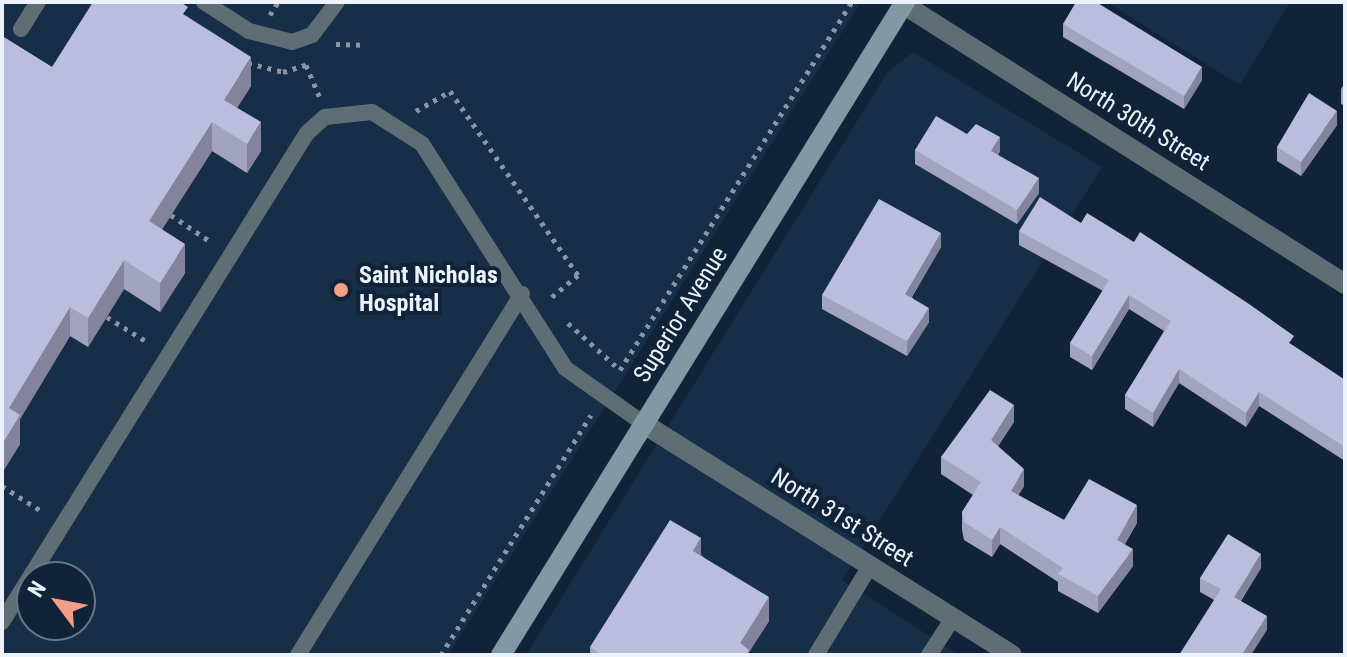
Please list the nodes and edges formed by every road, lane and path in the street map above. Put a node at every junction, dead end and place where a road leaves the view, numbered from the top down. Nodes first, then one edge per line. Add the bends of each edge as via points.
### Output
1 (38, 2) edge
2 (204, 2) edge
3 (337, 2) edge
4 (852, 2) edge
5 (903, 3) edge
6 (21, 29) dead end
7 (361, 45) dead end
8 (329, 47) dead end
9 (306, 65) dead end
10 (333, 94) dead end
11 (320, 97) junction
12 (310, 102) dead end
13 (409, 107) dead end
14 (171, 215) edge
15 (220, 229) dead end
16 (212, 242) junction
17 (204, 255) dead end
18 (1345, 284) edge
19 (522, 294) junction
20 (554, 307) dead end
21 (562, 316) dead end
22 (107, 317) edge
23 (157, 331) dead end
24 (150, 344) junction
25 (141, 357) dead end
26 (620, 370) junction
27 (602, 398) junction
28 (644, 424) junction
29 (2, 486) edge
30 (52, 500) dead end
31 (44, 513) junction
32 (36, 527) dead end
33 (870, 566) junction
34 (953, 618) junction
35 (2, 622) edge
36 (298, 655) edge
37 (441, 655) edge
38 (501, 655) edge
39 (816, 655) edge
40 (929, 655) edge
41 (1012, 655) edge

1 - 6 lane
2 - 3 lane via 249,31 292,42 312,35
4 - 26 path
5 - 18 street, North 30th Street
5 - 28 street, Superior Avenue
7 - 8 path
9 - 11 path
10 - 11 path
11 - 12 path
13 - 20 path via 420,112 450,91 578,275 547,299
14 - 16 path
15 - 16 path
16 - 17 path
19 - 27 lane via 565,368
19 - 35 lane via 422,144 372,112 325,117 307,133
19 - 36 lane
21 - 26 path
22 - 24 path
23 - 24 path
24 - 25 path
26 - 27 path
27 - 28 lane
27 - 37 path
28 - 33 street, North 31st Street
28 - 38 street, Superior Avenue
29 - 31 path
30 - 31 path
31 - 32 path
33 - 34 street, North 31st Street
33 - 39 lane
34 - 40 lane
34 - 41 street, North 31st Street

